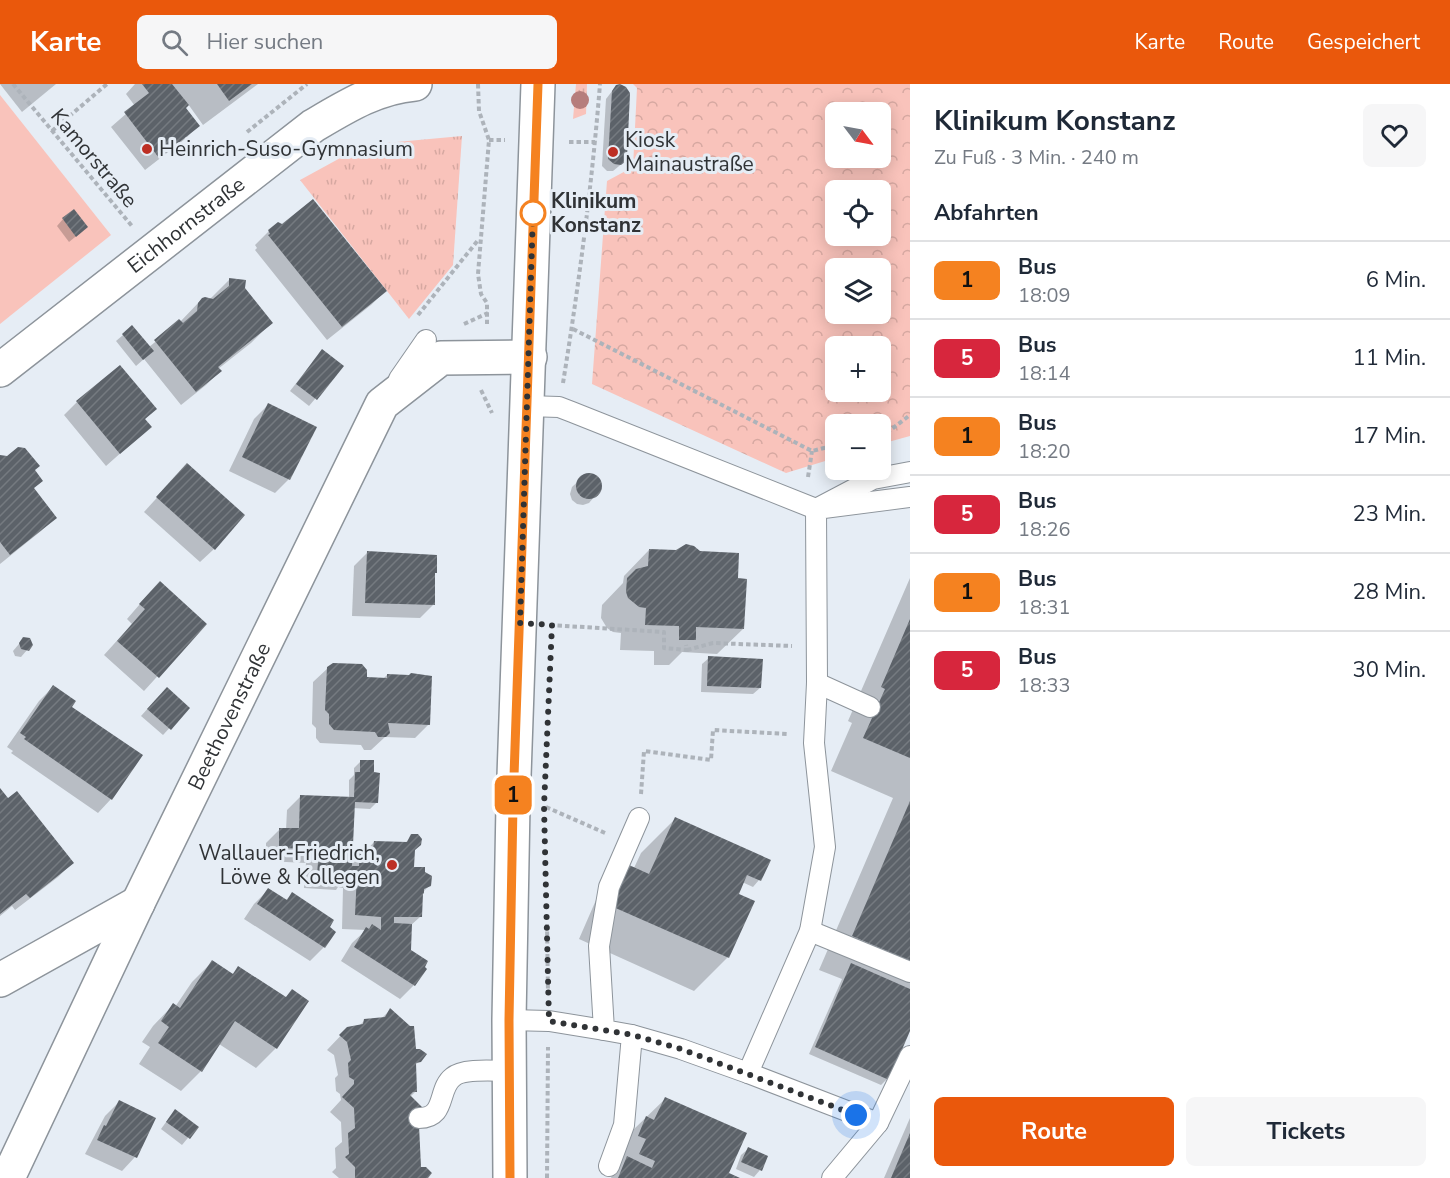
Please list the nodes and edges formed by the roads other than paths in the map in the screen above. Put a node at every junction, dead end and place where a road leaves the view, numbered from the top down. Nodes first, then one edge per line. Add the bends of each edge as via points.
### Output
1 (415, 84) edge
2 (538, 84) edge
3 (426, 340) dead end
4 (530, 357) junction
5 (0, 370) edge
6 (382, 404) junction
7 (527, 406) junction
8 (910, 472) edge
9 (910, 497) edge
10 (816, 509) junction
11 (817, 683) junction
12 (870, 706) dead end
13 (639, 818) road end
14 (138, 903) junction
15 (810, 930) junction
16 (910, 972) edge
17 (0, 980) edge
18 (509, 1020) junction
19 (604, 1030) junction
20 (633, 1035) junction
21 (910, 1056) edge
22 (509, 1071) junction
23 (748, 1073) junction
24 (419, 1118) dead end
25 (878, 1123) junction
26 (609, 1166) dead end
27 (8, 1178) edge
28 (510, 1178) edge
29 (832, 1178) edge

1 - 5 street, Eichhornstraße via 396,86 354,101 313,126
2 - 4 street
3 - 6 lane
4 - 6 street, Beethovenstraße via 441,358
4 - 7 street
6 - 14 street, Beethovenstraße
7 - 10 lane via 559,407
7 - 18 street
8 - 10 lane via 873,479
9 - 10 lane
10 - 11 lane
11 - 12 lane
11 - 15 lane via 814,743 825,847
13 - 19 lane via 609,887 599,946
14 - 17 street
14 - 27 street, Beethovenstraße
15 - 16 lane
15 - 23 lane
18 - 19 lane via 549,1021
18 - 22 street
19 - 20 lane
20 - 23 lane
20 - 26 lane via 624,1125
21 - 25 lane
22 - 24 lane via 469,1071 453,1076 436,1111
22 - 28 street
23 - 25 lane
25 - 29 lane

